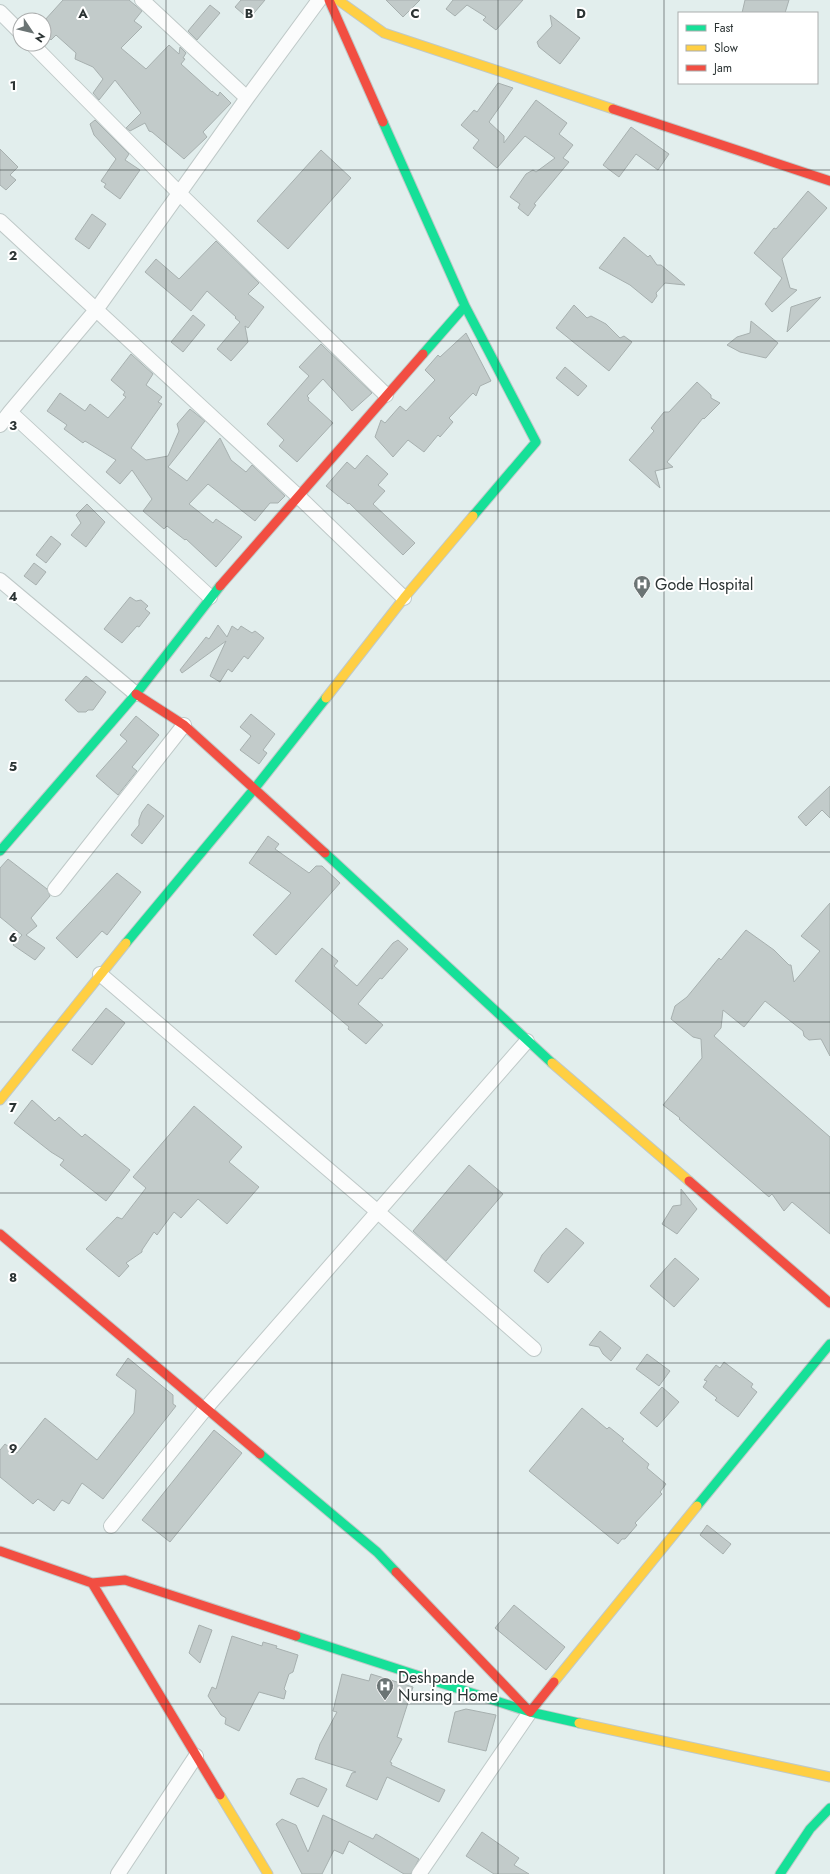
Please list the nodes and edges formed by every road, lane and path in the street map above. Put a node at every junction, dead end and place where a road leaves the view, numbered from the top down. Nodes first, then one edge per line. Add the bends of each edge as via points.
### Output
1 (142, 0) edge
2 (319, 0) edge
3 (329, 0) edge
4 (338, 0) edge
5 (0, 12) edge
6 (12, 24) edge
7 (40, 52) edge
8 (247, 98) junction
9 (830, 181) edge
10 (179, 192) junction
11 (0, 221) edge
12 (465, 306) junction
13 (96, 310) junction
14 (386, 395) junction
15 (10, 412) junction
16 (0, 425) edge
17 (299, 497) junction
18 (0, 580) edge
19 (210, 598) junction
20 (404, 598) junction
21 (136, 694) junction
22 (184, 725) junction
23 (255, 788) junction
24 (0, 851) edge
25 (55, 889) dead end
26 (100, 974) junction
27 (527, 1041) junction
28 (0, 1100) edge
29 (378, 1212) junction
30 (0, 1234) edge
31 (830, 1303) edge
32 (830, 1344) edge
33 (534, 1349) dead end
34 (206, 1408) junction
35 (111, 1526) dead end
36 (0, 1551) edge
37 (92, 1583) junction
38 (530, 1712) junction
39 (196, 1756) junction
40 (830, 1777) edge
41 (830, 1808) edge
42 (118, 1874) edge
43 (268, 1874) edge
44 (419, 1874) edge
45 (780, 1874) edge

1 - 8 street
2 - 8 street
3 - 12 main road
4 - 9 main road via 384,33
5 - 6 street
7 - 10 street
8 - 10 street
10 - 13 street
10 - 14 street
11 - 13 street
12 - 14 main road
12 - 20 main road via 536,442
13 - 15 street
13 - 17 street
14 - 17 main road
15 - 16 street
15 - 19 street
17 - 19 main road
17 - 20 street
18 - 21 street
19 - 21 main road
20 - 23 main road
21 - 22 main road
21 - 24 main road
22 - 23 main road
22 - 25 street
23 - 26 main road
23 - 27 main road
26 - 28 main road
26 - 29 street
27 - 29 street
27 - 31 main road
29 - 33 street
29 - 34 street
30 - 34 main road
32 - 38 main road
34 - 35 street
34 - 38 main road via 377,1552
36 - 37 main road
37 - 38 main road via 125,1580
37 - 39 main road
38 - 40 main road
38 - 44 street
39 - 42 street
39 - 43 main road
41 - 45 main road via 810,1828

